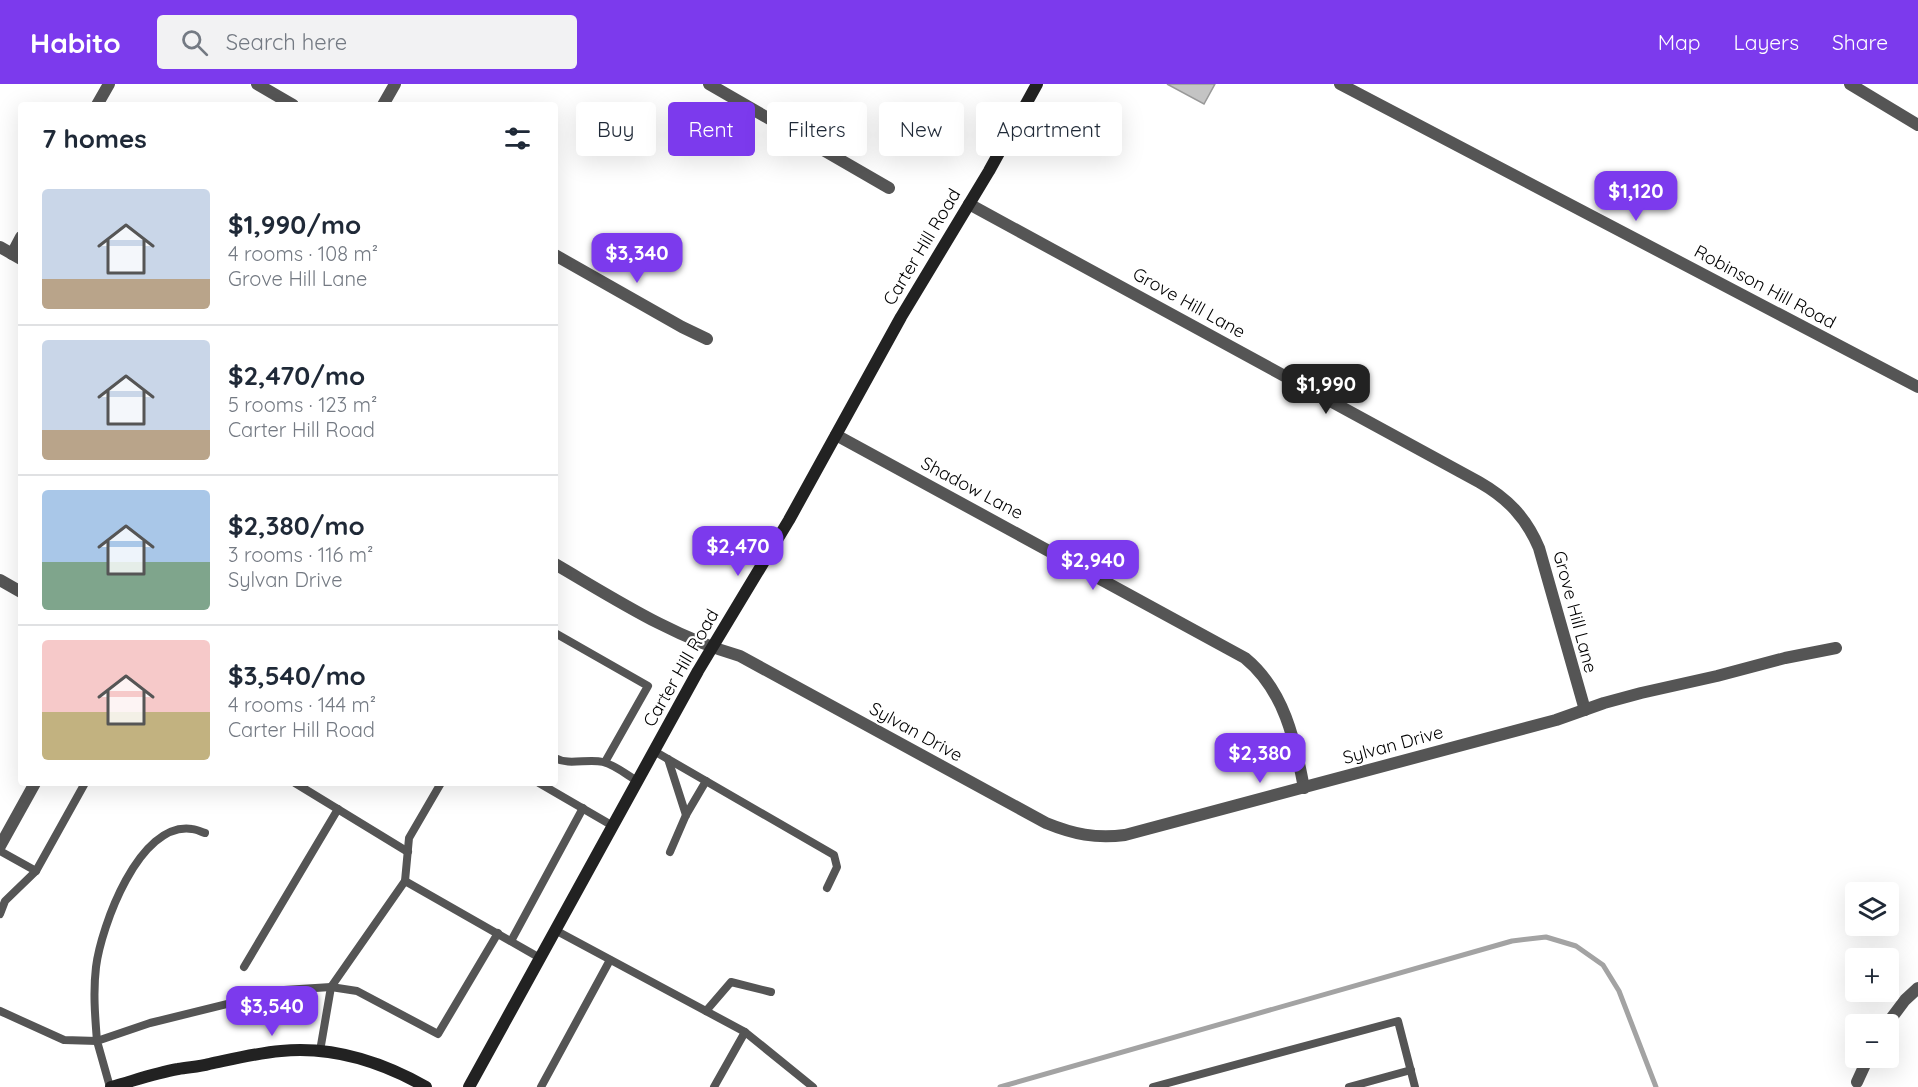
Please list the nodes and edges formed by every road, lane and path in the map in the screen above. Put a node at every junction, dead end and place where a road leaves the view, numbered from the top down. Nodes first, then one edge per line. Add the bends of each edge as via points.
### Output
1 (108, 84) edge
2 (256, 84) edge
3 (395, 84) edge
4 (709, 84) edge
5 (1037, 84) edge
6 (1340, 84) edge
7 (1850, 84) edge
8 (99, 102) edge
9 (289, 102) edge
10 (385, 102) edge
11 (1918, 125) edge
12 (889, 188) dead end
13 (969, 204) junction
14 (0, 247) edge
15 (16, 256) edge
16 (558, 257) edge
17 (707, 339) dead end
18 (1918, 387) edge
19 (836, 435) junction
20 (558, 566) edge
21 (0, 580) edge
22 (18, 590) edge
23 (558, 635) edge
24 (712, 648) junction
25 (1836, 648) dead end
26 (1585, 710) junction
27 (654, 751) junction
28 (668, 759) junction
29 (558, 760) edge
30 (605, 762) junction
31 (637, 781) junction
32 (706, 781) junction
33 (33, 786) edge
34 (84, 786) edge
35 (300, 786) edge
36 (439, 786) edge
37 (544, 786) edge
38 (1304, 788) junction
39 (583, 808) junction
40 (338, 809) junction
41 (686, 815) junction
42 (613, 826) junction
43 (206, 833) dead end
44 (0, 846) edge
45 (0, 851) edge
46 (408, 852) junction
47 (670, 852) dead end
48 (36, 871) junction
49 (405, 881) junction
50 (827, 888) dead end
51 (0, 914) edge
52 (555, 930) junction
53 (498, 933) junction
54 (511, 941) junction
55 (540, 958) junction
56 (610, 960) junction
57 (244, 967) dead end
58 (331, 987) junction
59 (1918, 988) edge
60 (771, 992) dead end
61 (0, 1011) edge
62 (706, 1011) junction
63 (1894, 1014) edge
64 (745, 1032) junction
65 (97, 1041) junction
66 (320, 1051) junction
67 (1863, 1068) edge
68 (1411, 1070) junction
69 (1857, 1082) dead end
70 (1174, 1084) edge
71 (117, 1086) edge
72 (545, 1086) edge
73 (426, 1087) edge
74 (469, 1087) edge
75 (714, 1087) edge
76 (813, 1087) edge
77 (1153, 1087) edge
78 (1348, 1087) edge
79 (1415, 1087) edge

1 - 8 street
2 - 9 street
3 - 10 street
4 - 12 street
5 - 13 main road, Carter Hill Road
6 - 18 street, Robinson Hill Road
7 - 11 street
13 - 19 main road, Carter Hill Road
13 - 26 street, Grove Hill Lane via 1506,499 1520,513 1539,548
14 - 15 street
16 - 17 street
19 - 24 main road, Carter Hill Road
19 - 38 street, Shadow Lane via 1245,658 1263,675 1279,699
20 - 24 street, Sylvan Drive via 669,630
21 - 22 street
23 - 30 lane via 648,686
24 - 27 main road, Carter Hill Road
24 - 38 street, Sylvan Drive via 740,656 1046,823 1078,835 1125,835
25 - 26 street, Sylvan Drive via 1641,693
26 - 38 street, Sylvan Drive
27 - 28 lane
27 - 31 main road, Carter Hill Road
28 - 32 lane
28 - 41 lane
29 - 30 lane
30 - 31 lane
31 - 42 main road, Carter Hill Road
32 - 41 lane
32 - 50 lane via 834,855 837,867
33 - 44 street
34 - 48 lane
35 - 40 lane
36 - 46 lane via 409,838
37 - 39 lane
39 - 42 lane
39 - 54 lane
40 - 46 lane
40 - 57 lane
41 - 47 lane
42 - 52 main road, Carter Hill Road
43 - 65 lane via 192,828 163,836 149,847 129,876 104,930 96,966
45 - 48 lane
46 - 49 lane
48 - 51 lane via 5,901
49 - 53 lane
49 - 58 lane
52 - 55 main road, Carter Hill Road
52 - 56 lane
53 - 54 lane
53 - 58 lane via 438,1034 357,991
54 - 55 lane
55 - 74 main road, Carter Hill Road
56 - 62 lane
56 - 72 lane
58 - 65 lane via 284,990 150,1023
58 - 66 lane
59 - 63 street
60 - 62 lane via 731,982
61 - 65 lane via 64,1040
62 - 64 lane
64 - 75 lane
64 - 76 lane
65 - 71 lane
66 - 71 main road via 282,1050 250,1055
66 - 73 main road via 380,1065
67 - 69 street
68 - 70 lane via 1398,1022
68 - 78 lane
68 - 79 lane
70 - 77 lane

